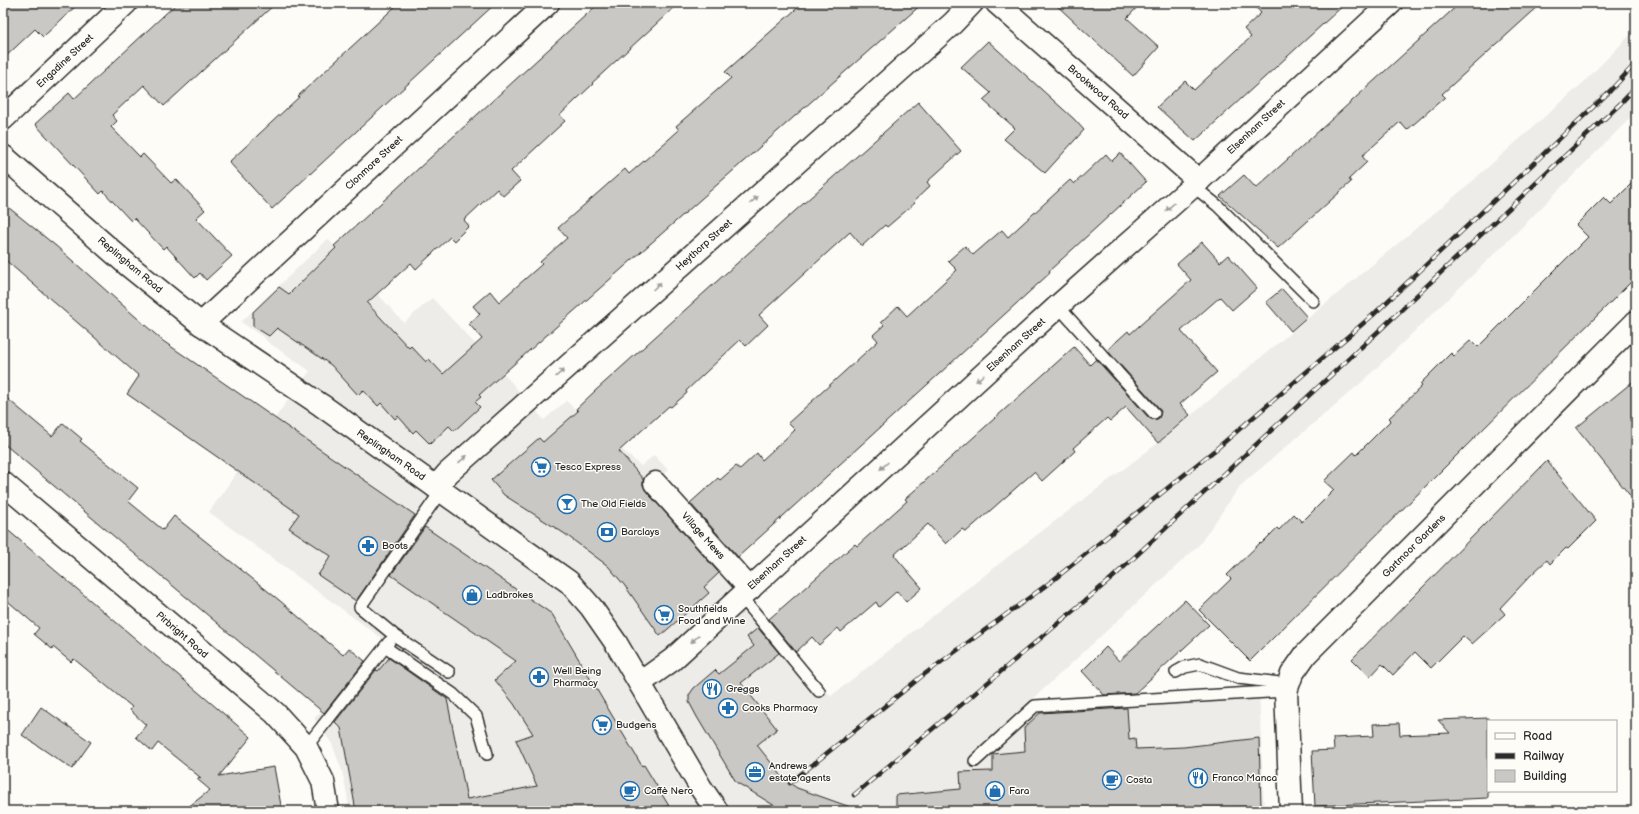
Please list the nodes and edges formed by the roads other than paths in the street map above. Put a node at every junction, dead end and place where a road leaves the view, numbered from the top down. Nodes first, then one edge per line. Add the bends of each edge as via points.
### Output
1 (126, 3) edge
2 (548, 3) edge
3 (972, 3) edge
4 (997, 3) edge
5 (1391, 3) edge
6 (3, 119) edge
7 (3, 156) edge
8 (1196, 183) junction
9 (1314, 301) dead end
10 (1058, 306) junction
11 (201, 324) junction
12 (1635, 327) edge
13 (1154, 413) dead end
14 (3, 482) edge
15 (655, 483) dead end
16 (438, 489) junction
17 (745, 592) junction
18 (394, 635) junction
19 (385, 647) junction
20 (449, 672) dead end
21 (1176, 672) dead end
22 (640, 683) junction
23 (1287, 688) junction
24 (819, 691) dead end
25 (306, 747) junction
26 (487, 754) dead end
27 (975, 761) dead end
28 (328, 811) edge
29 (717, 811) edge
30 (1291, 811) edge

1 - 6 street, Engadine Street
2 - 11 street, Clonmore Street
16 -> 3 street, Heythorp Street via 448,473 953,23
4 - 8 street, Brookwood Road
5 - 8 street, Elsenham Street
7 - 11 street, Replingham Road via 129,266
8 - 9 lane
8 -> 10 street, Elsenham Street
10 - 13 lane
10 -> 17 street, Elsenham Street
11 - 16 street, Replingham Road via 321,405
12 - 23 street, Gartmoor Gardens via 1306,654 1292,674
14 - 25 street, Pirbright Road via 274,713
15 - 17 street, Village Mews
16 - 18 lane via 360,607
16 - 22 street, Replingham Road via 569,582 591,607
17 -> 22 street, Elsenham Street via 672,660
17 - 24 lane
18 - 19 lane
18 - 20 lane
19 - 25 lane
19 - 26 lane via 453,694 476,716
21 - 23 lane via 1200,664 1238,678
22 - 29 street, Replingham Road
23 - 27 lane via 1035,706
23 - 30 street, Gartmoor Gardens
25 - 28 street, Pirbright Road via 323,781

